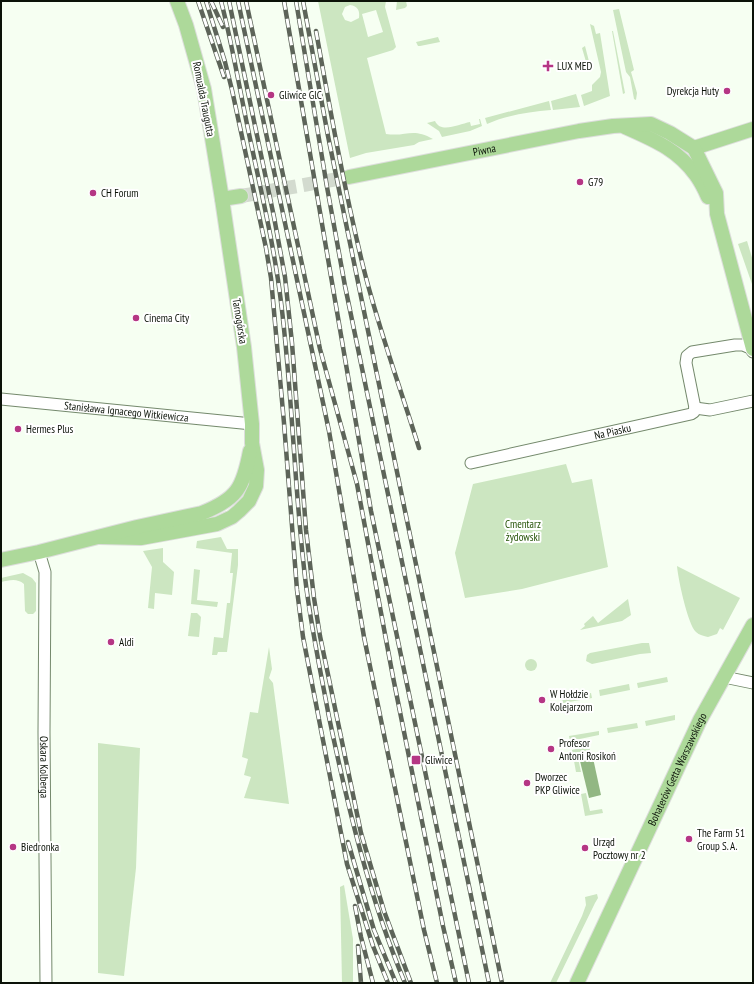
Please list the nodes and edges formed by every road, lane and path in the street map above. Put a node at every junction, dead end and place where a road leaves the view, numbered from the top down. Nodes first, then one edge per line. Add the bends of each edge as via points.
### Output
1 (177, 1) edge
2 (620, 125) junction
3 (753, 129) edge
4 (694, 148) junction
5 (349, 177) tunnel mouth
6 (241, 196) tunnel mouth
7 (222, 199) junction
8 (717, 214) junction
9 (727, 251) junction
10 (753, 315) edge
11 (753, 348) edge
12 (753, 352) edge
13 (1, 399) edge
14 (753, 401) edge
15 (695, 408) junction
16 (252, 424) junction
17 (471, 463) dead end
18 (39, 552) junction
19 (1, 560) edge
20 (753, 624) edge
21 (724, 677) junction
22 (753, 684) edge
23 (46, 983) edge
24 (577, 983) edge

1 - 7 main road, Romualda Traugutta via 204,90
2 - 4 main road, Piwna via 651,124
2 - 5 main road, Piwna
2 - 8 main road via 663,144 677,154 698,177
3 - 4 main road
4 - 8 main road via 716,193
6 - 7 main road
7 - 16 main road, Tarnogórska via 244,347
8 - 9 main road
9 - 10 main road
9 - 11 main road
12 - 15 street via 747,346 735,345 692,352 687,356 686,363
13 - 16 street, Stanisława Ignacego Witkiewicza
14 - 15 street via 710,410
15 - 17 street, Na Piasku via 691,414
16 - 18 main road, Tarnogórska via 252,443 247,468 242,483 226,502 202,514 137,527
18 - 19 main road, Tarnogórska
18 - 23 street, Oskara Kolberga via 45,572
20 - 21 main road, Bohaterów Getta Warszawskiego
21 - 22 street
21 - 24 main road, Bohaterów Getta Warszawskiego via 696,728

